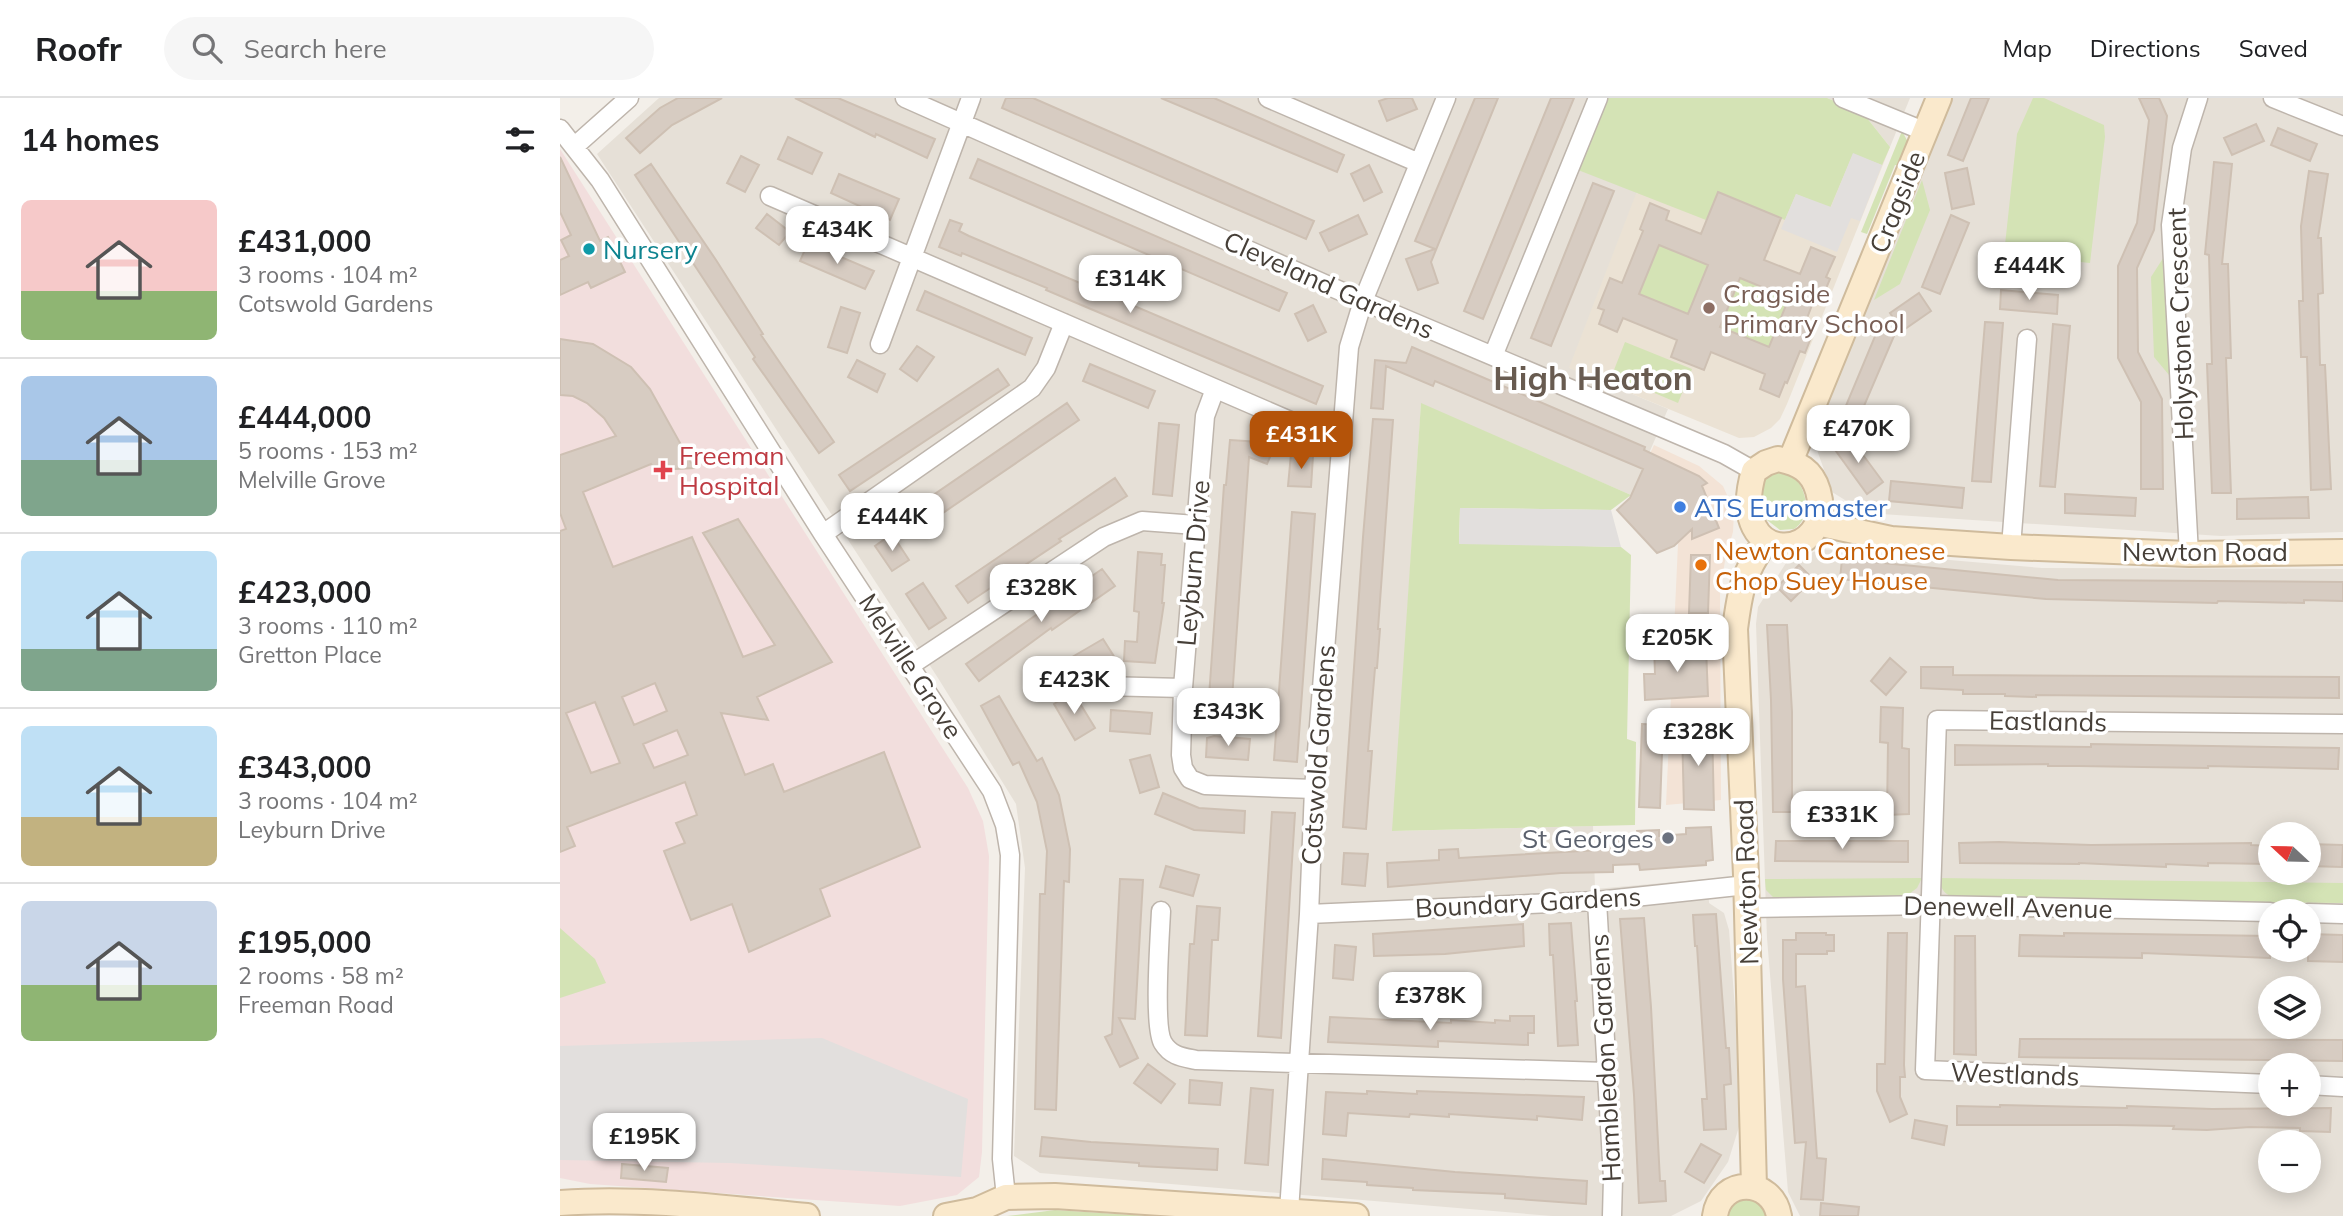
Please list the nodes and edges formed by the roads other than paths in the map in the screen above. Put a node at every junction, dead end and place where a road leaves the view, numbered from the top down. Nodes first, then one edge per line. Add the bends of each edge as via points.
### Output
1 (629, 98) edge
2 (905, 98) edge
3 (971, 98) edge
4 (1268, 98) edge
5 (1446, 98) edge
6 (1598, 98) edge
7 (1843, 98) edge
8 (1939, 98) edge
9 (2198, 98) edge
10 (2273, 98) edge
11 (1291, 103) edge
12 (961, 123) junction
13 (2343, 126) edge
14 (560, 129) edge
15 (1926, 132) junction
16 (575, 146) junction
17 (1419, 163) junction
18 (770, 196) dead end
19 (911, 257) junction
20 (1363, 301) junction
21 (1064, 323) junction
22 (2027, 339) dead end
23 (880, 344) dead end
24 (1493, 356) junction
25 (1215, 389) junction
26 (1341, 443) junction
27 (1790, 462) junction
28 (1754, 471) junction
29 (1817, 523) junction
30 (1196, 525) junction
31 (823, 534) junction
32 (1765, 542) junction
33 (2011, 547) junction
34 (2343, 552) edge
35 (2189, 554) junction
36 (911, 666) junction
37 (1102, 686) dead end
38 (1183, 688) junction
39 (2343, 724) edge
40 (1314, 789) junction
41 (1747, 896) junction
42 (1597, 901) junction
43 (1931, 905) junction
44 (1161, 911) dead end
45 (2258, 912) edge
46 (2321, 913) edge
47 (1309, 914) junction
48 (2343, 914) edge
49 (1297, 1064) junction
50 (1606, 1072) junction
51 (2258, 1084) edge
52 (2321, 1086) edge
53 (2343, 1087) edge
54 (1754, 1187) junction
55 (1006, 1197) junction
56 (560, 1203) edge
57 (1289, 1211) junction
58 (807, 1216) edge
59 (946, 1216) edge
60 (1356, 1216) edge
61 (1612, 1216) edge
62 (1715, 1216) edge
63 (1779, 1216) edge

1 - 16 street
2 - 12 street, Cleveland Gardens
3 - 12 street
4 - 11 street
5 - 17 street, Cotswold Gardens
6 - 24 street
7 - 15 street
8 - 15 street, Cragside
9 - 35 street, Holystone Crescent via 2182,148 2172,225
10 - 13 street
11 - 17 street
12 - 19 street
12 - 20 street, Cleveland Gardens
14 - 16 street, Melville Grove
15 - 27 street, Cragside
16 - 31 street, Melville Grove
17 - 20 street, Cotswold Gardens
18 - 19 street
19 - 21 street
19 - 23 street
20 - 24 street, Cleveland Gardens
20 - 26 street, Cotswold Gardens via 1349,347
21 - 25 street
21 - 31 street via 1046,368 1032,388
22 - 33 street
24 - 28 street, Cleveland Gardens
25 - 26 street
25 - 30 street, Leyburn Drive via 1205,416
26 - 40 street, Cotswold Gardens
27 - 28 street via 1778,459
27 - 29 street via 1805,468 1813,478 1819,494
28 - 32 street via 1749,493 1752,520
29 - 32 street via 1795,544 1784,547
29 - 33 street, Newton Road via 1891,539
30 - 36 street via 1142,522 1104,537
30 - 38 street, Leyburn Drive
31 - 36 street, Melville Grove
32 - 41 street, Newton Road via 1749,565 1735,628
33 - 35 street, Newton Road
34 - 35 street, Newton Road
36 - 55 street, Melville Grove via 992,791 1005,825 1010,855 1002,1160
37 - 38 street
38 - 40 street, Leyburn Drive via 1181,755 1190,779 1205,785
39 - 43 street, Eastlands via 1937,720
40 - 47 street, Cotswold Gardens
41 - 42 street, Boundary Gardens
41 - 43 street, Denewell Avenue
41 - 54 street, Newton Road
42 - 47 street, Boundary Gardens
42 - 50 street, Hambledon Gardens
43 - 45 street, Denewell Avenue
43 - 51 street, Westlands via 1925,1070
44 - 49 street via 1158,1021 1161,1041 1173,1055
46 - 48 street
47 - 49 street, Cotswold Gardens
49 - 50 street
49 - 57 street, Cotswold Gardens
50 - 61 street, Hambledon Gardens
52 - 53 street
54 - 62 street via 1726,1194
54 - 63 street via 1770,1196
55 - 57 street
55 - 59 street via 977,1210
56 - 58 street via 597,1200
57 - 60 street

